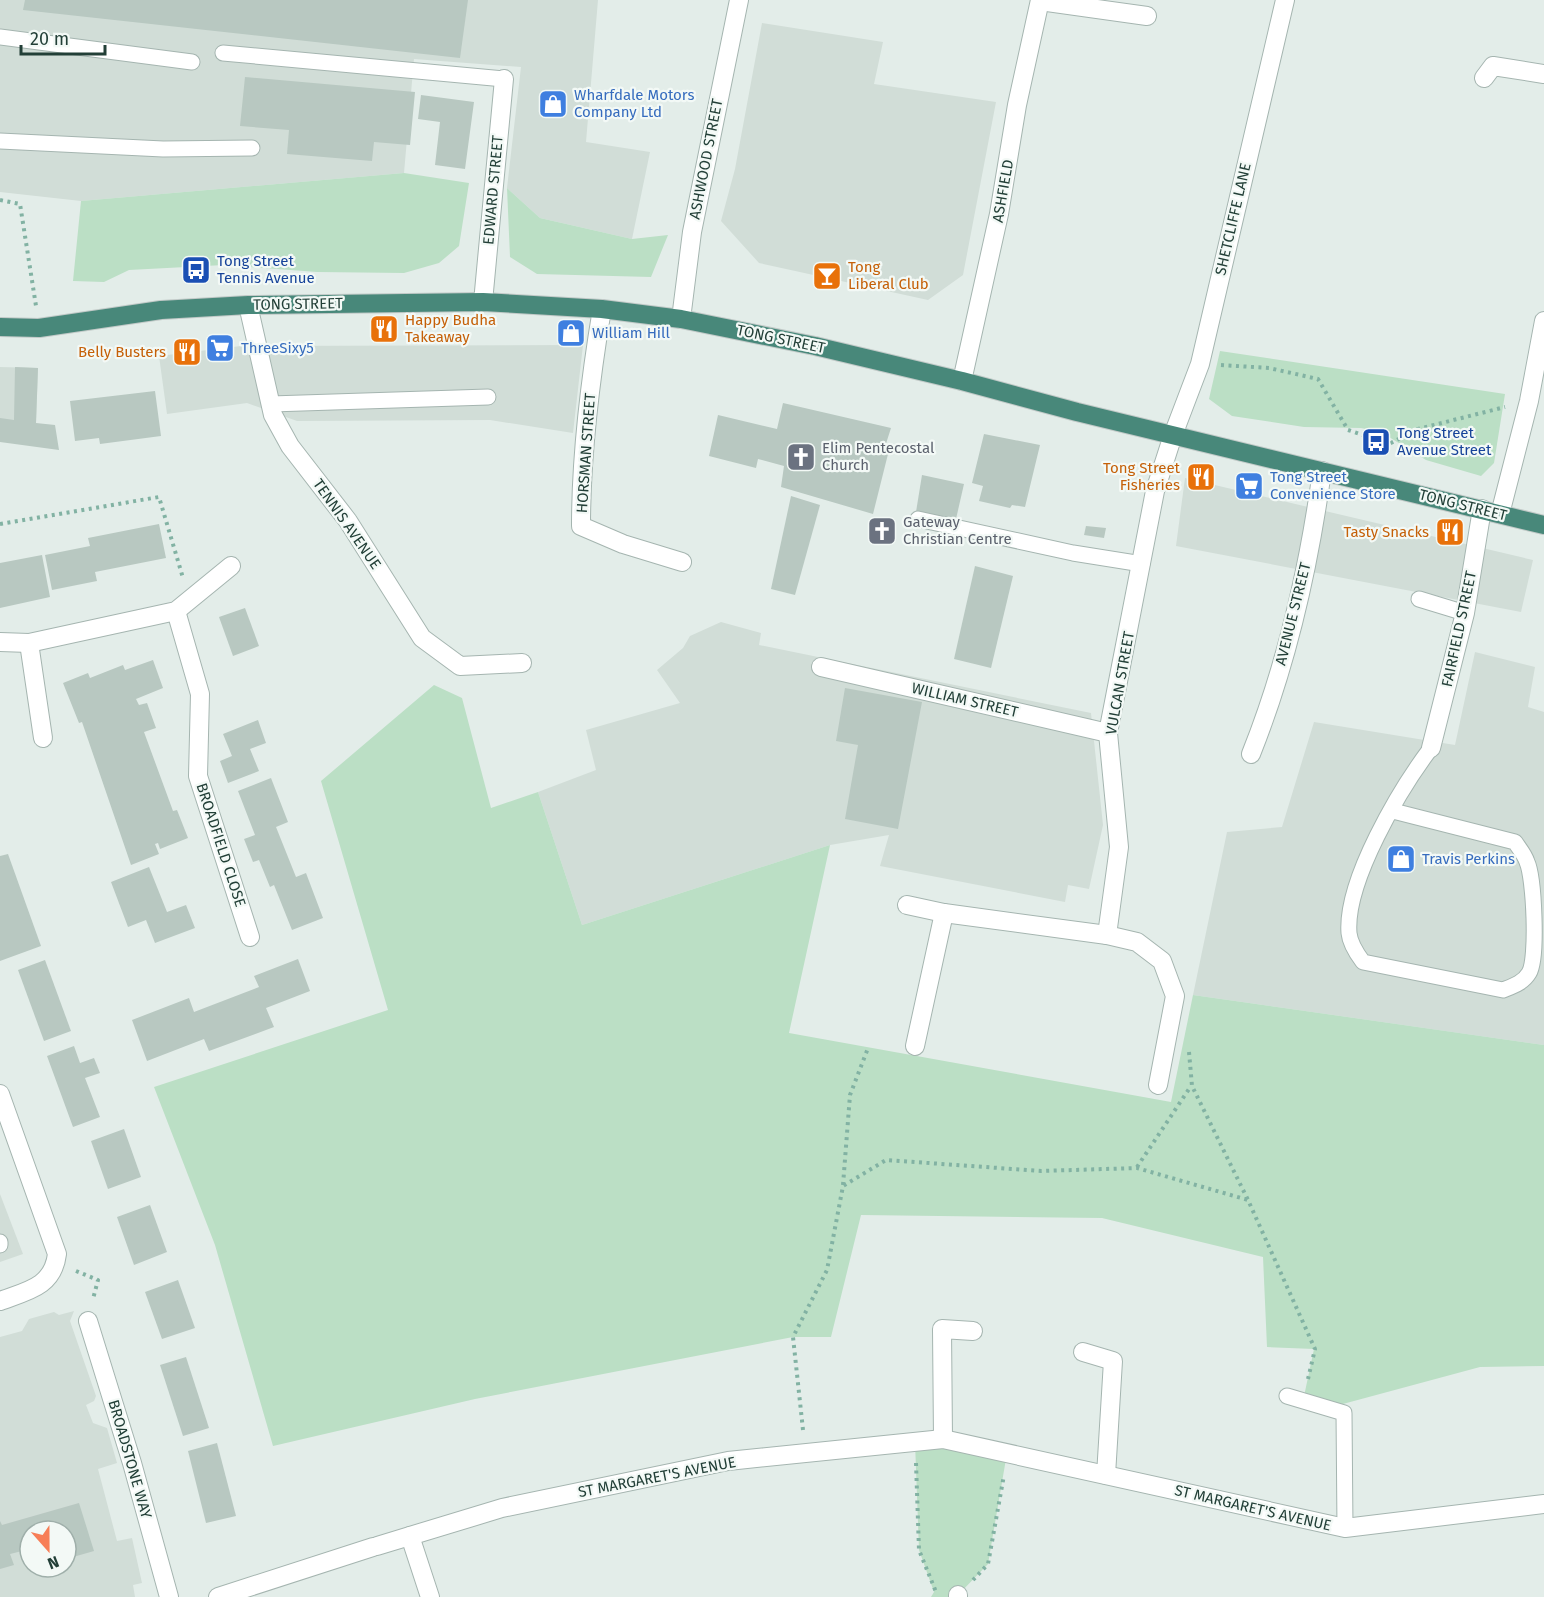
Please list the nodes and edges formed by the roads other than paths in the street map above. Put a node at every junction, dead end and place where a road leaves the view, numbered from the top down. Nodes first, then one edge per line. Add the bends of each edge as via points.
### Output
1 (739, 0) edge
2 (1286, 0) edge
3 (1040, 1) edge
4 (1147, 16) dead end
5 (0, 37) edge
6 (223, 53) dead end
7 (192, 62) dead end
8 (1544, 75) edge
9 (1484, 78) dead end
10 (504, 79) joint
11 (0, 141) edge
12 (252, 148) dead end
13 (483, 302) junction
14 (248, 304) junction
15 (602, 309) junction
16 (681, 319) junction
17 (1544, 321) edge
18 (0, 327) edge
19 (962, 381) junction
20 (488, 397) dead end
21 (271, 404) junction
22 (1173, 435) junction
23 (1322, 471) junction
24 (1482, 509) junction
25 (1500, 514) junction
26 (918, 519) dead end
27 (1544, 525) edge
28 (682, 562) dead end
29 (1142, 564) junction
30 (231, 566) dead end
31 (1419, 598) dead end
32 (183, 606) junction
33 (1466, 613) junction
34 (0, 642) edge
35 (29, 643) junction
36 (522, 663) dead end
37 (821, 667) dead end
38 (1108, 733) junction
39 (43, 738) dead end
40 (1431, 748) joint
41 (1251, 754) dead end
42 (1393, 811) junction
43 (907, 905) dead end
44 (944, 913) junction
45 (1107, 935) junction
46 (250, 937) dead end
47 (915, 1046) dead end
48 (1158, 1085) dead end
49 (0, 1094) edge
50 (0, 1301) edge
51 (88, 1321) road end
52 (973, 1331) dead end
53 (1083, 1352) dead end
54 (1287, 1396) dead end
55 (943, 1439) junction
56 (1106, 1475) junction
57 (1544, 1504) edge
58 (1345, 1528) junction
59 (410, 1536) junction
60 (169, 1597) edge
61 (218, 1597) edge
62 (430, 1597) edge

1 - 16 street, ASHWOOD STREET via 696,209
2 - 22 street, SHETCLIFFE LANE via 1200,364
3 - 4 street
3 - 19 street, ASHFIELD
5 - 7 lane
6 - 10 lane
8 - 9 street via 1492,66
10 - 13 street, EDWARD STREET
11 - 12 lane
13 - 14 highway, TONG STREET
13 - 15 highway, TONG STREET
14 - 18 highway, TONG STREET via 161,310 39,328
14 - 21 street, TENNIS AVENUE
15 - 16 highway, TONG STREET
15 - 28 street, HORSMAN STREET via 591,373 581,526
16 - 19 highway, TONG STREET
17 - 25 street via 1529,401
19 - 22 highway, TONG STREET
20 - 21 lane
21 - 36 street, TENNIS AVENUE via 290,446 348,521 422,638 460,666
22 - 23 highway, TONG STREET
22 - 29 street, VULCAN STREET via 1155,491
23 - 24 highway, TONG STREET
23 - 41 street, AVENUE STREET via 1314,527 1272,702
24 - 25 highway, TONG STREET
24 - 33 street, FAIRFIELD STREET
25 - 27 highway, TONG STREET
26 - 29 lane
29 - 38 street, VULCAN STREET
30 - 32 street
31 - 33 lane
32 - 35 street
32 - 46 street, BROADFIELD CLOSE via 200,694 198,776
33 - 40 street, FAIRFIELD STREET
34 - 35 street
35 - 39 street
37 - 38 street, WILLIAM STREET
38 - 45 street, VULCAN STREET via 1119,847
40 - 42 lane
42 - 42 lane via 1369,853 1349,912 1349,935 1363,962 1503,990 1519,984 1530,972 1534,952 1533,906 1528,862 1515,842
43 - 44 street
44 - 45 street
44 - 47 street
45 - 48 street via 1137,942 1162,961 1175,996
49 - 50 street via 55,1244 56,1263 39,1287
51 - 60 street, BROADSTONE WAY
52 - 55 street via 942,1329
53 - 56 street via 1113,1360
54 - 58 lane via 1344,1413
55 - 56 street, ST MARGARET'S AVENUE
55 - 59 street, ST MARGARET'S AVENUE via 728,1461 502,1508
56 - 58 street, ST MARGARET'S AVENUE
57 - 58 street, ST MARGARET'S AVENUE
59 - 61 street, ST MARGARET'S AVENUE
59 - 62 street

